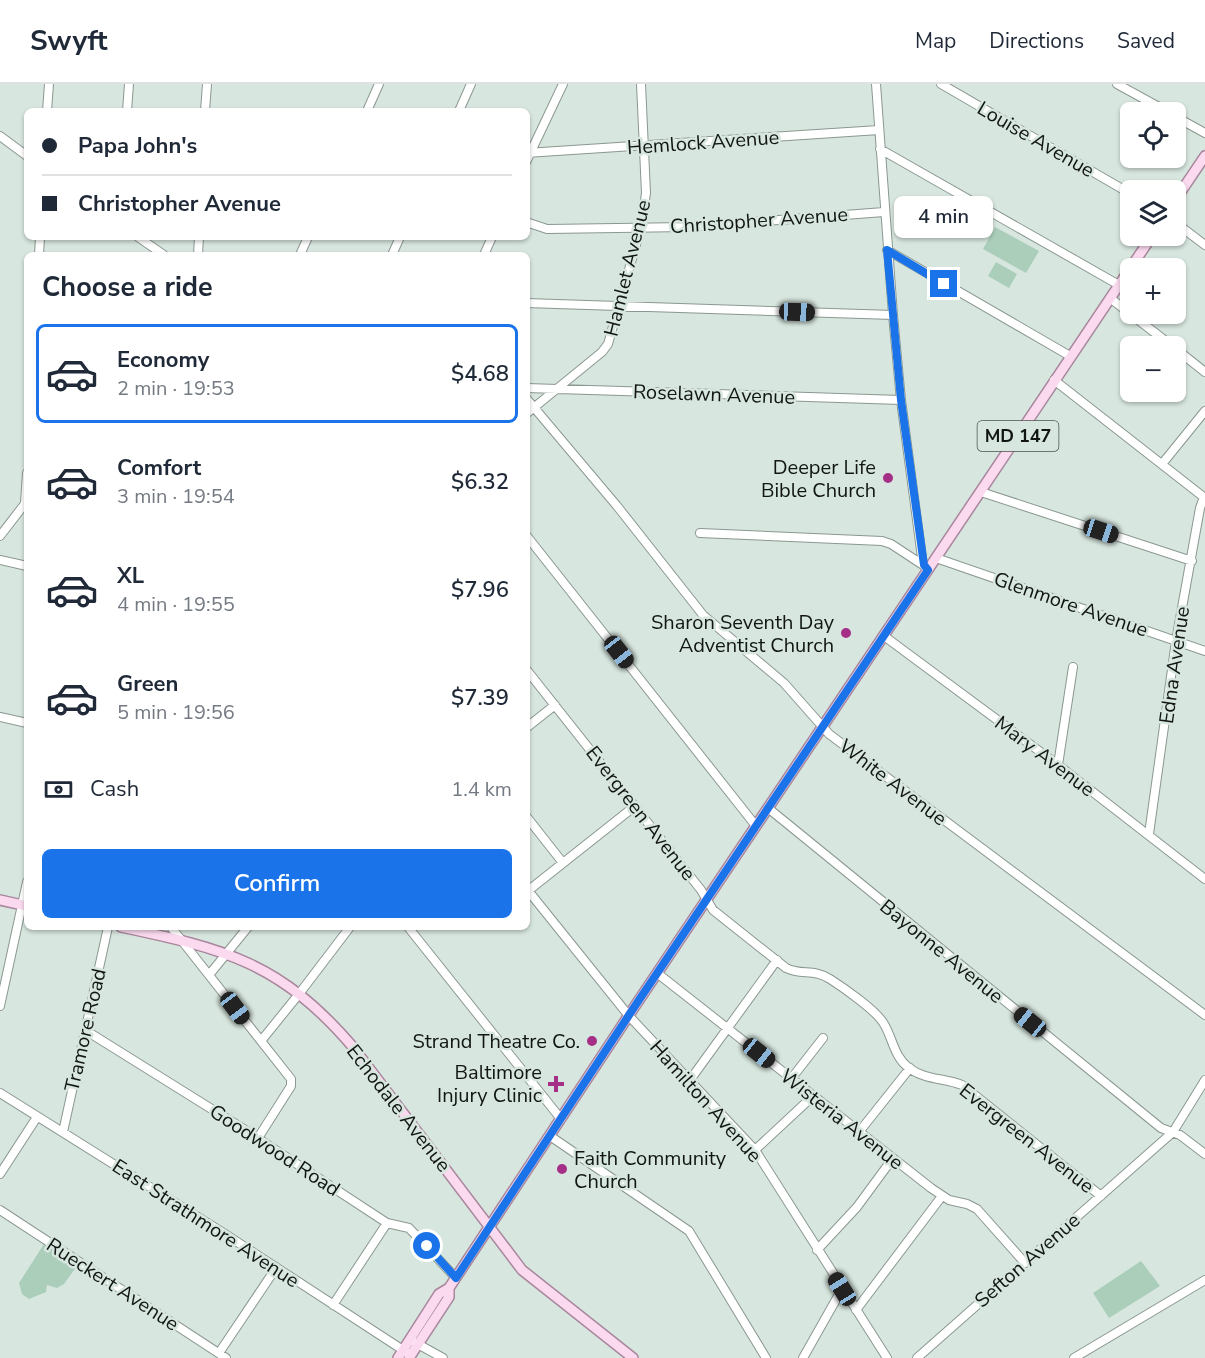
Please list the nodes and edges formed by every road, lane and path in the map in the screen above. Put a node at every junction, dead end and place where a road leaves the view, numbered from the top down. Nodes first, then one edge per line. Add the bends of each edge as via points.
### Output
1 (49, 84) edge
2 (129, 84) edge
3 (207, 84) edge
4 (379, 84) edge
5 (471, 84) edge
6 (563, 84) edge
7 (641, 84) edge
8 (876, 84) edge
9 (941, 84) edge
10 (1117, 84) edge
11 (1150, 102) edge
12 (47, 108) edge
13 (127, 108) edge
14 (205, 108) edge
15 (368, 108) edge
16 (460, 108) edge
17 (1186, 123) edge
18 (879, 130) junction
19 (1205, 133) edge
20 (0, 136) edge
21 (645, 146) junction
22 (880, 149) junction
23 (530, 151) edge
24 (530, 153) edge
25 (24, 154) edge
26 (1205, 156) edge
27 (1186, 185) edge
28 (1120, 188) edge
29 (884, 212) junction
30 (530, 223) edge
31 (641, 227) junction
32 (1186, 231) edge
33 (142, 240) edge
34 (1205, 245) edge
35 (1145, 246) edge
36 (887, 250) junction
37 (160, 252) edge
38 (1119, 285) junction
39 (1110, 298) junction
40 (530, 303) edge
41 (618, 306) junction
42 (893, 315) junction
43 (1159, 336) edge
44 (1070, 356) junction
45 (1186, 357) edge
46 (1205, 372) edge
47 (1054, 381) junction
48 (530, 388) edge
49 (558, 388) junction
50 (901, 400) junction
51 (530, 402) edge
52 (535, 408) junction
53 (530, 411) edge
54 (1205, 411) edge
55 (1162, 464) junction
56 (981, 492) junction
57 (1204, 498) edge
58 (24, 505) edge
59 (700, 533) dead end
60 (0, 536) edge
61 (530, 540) edge
62 (936, 558) junction
63 (0, 560) edge
64 (1191, 561) junction
65 (24, 565) edge
66 (926, 567) junction
67 (884, 636) junction
68 (1176, 640) junction
69 (1205, 651) edge
70 (1073, 667) dead end
71 (530, 674) edge
72 (555, 705) junction
73 (0, 717) edge
74 (24, 722) edge
75 (530, 725) edge
76 (823, 727) junction
77 (1058, 765) junction
78 (635, 806) junction
79 (768, 808) junction
80 (530, 821) edge
81 (756, 826) junction
82 (1149, 834) junction
83 (563, 863) junction
84 (1205, 879) edge
85 (530, 887) edge
86 (530, 893) edge
87 (707, 899) junction
88 (0, 900) edge
89 (24, 905) edge
90 (107, 930) edge
91 (135, 930) edge
92 (174, 930) edge
93 (246, 930) edge
94 (348, 930) edge
95 (410, 930) edge
96 (182, 940) junction
97 (228, 953) junction
98 (777, 960) junction
99 (657, 973) junction
100 (209, 975) junction
101 (299, 994) junction
102 (0, 1006) edge
103 (1205, 1015) edge
104 (628, 1016) junction
105 (727, 1029) junction
106 (85, 1030) junction
107 (823, 1038) dead end
108 (261, 1041) junction
109 (910, 1068) junction
110 (791, 1079) junction
111 (690, 1080) junction
112 (1205, 1080) edge
113 (0, 1093) edge
114 (813, 1096) junction
115 (38, 1117) junction
116 (561, 1119) junction
117 (63, 1132) junction
118 (859, 1132) junction
119 (1173, 1132) junction
120 (549, 1136) junction
121 (258, 1138) junction
122 (755, 1150) junction
123 (1205, 1154) edge
124 (892, 1158) junction
125 (0, 1174) edge
126 (942, 1196) junction
127 (1101, 1196) junction
128 (0, 1210) edge
129 (387, 1224) junction
130 (490, 1226) junction
131 (818, 1250) junction
132 (1025, 1263) junction
133 (276, 1268) junction
134 (456, 1278) junction
135 (1205, 1280) edge
136 (842, 1289) junction
137 (333, 1305) junction
138 (856, 1310) junction
139 (414, 1342) junction
140 (405, 1355) edge
141 (223, 1356) edge
142 (442, 1358) edge
143 (633, 1358) edge
144 (766, 1358) edge
145 (803, 1358) edge
146 (887, 1358) edge
147 (917, 1358) edge
148 (1074, 1358) edge

1 - 12 street
2 - 13 street
3 - 14 street
4 - 15 street
5 - 16 street
6 - 23 street
7 - 21 street, Hamlet Avenue
8 - 18 street
9 - 28 street, Louise Avenue
10 - 11 street
17 - 19 street
18 - 21 street, Hemlock Avenue
18 - 22 street
20 - 25 street
21 - 24 street, Hemlock Avenue
21 - 31 street, Hamlet Avenue via 647,184
22 - 29 street
22 - 38 street
26 - 27 main road
29 - 31 street, Christopher Avenue
29 - 36 street
30 - 31 street, Christopher Avenue via 547,229
31 - 41 street, Hamlet Avenue
32 - 34 street
33 - 37 street
35 - 38 main road, MD 147
36 - 42 street
36 - 44 street
38 - 39 main road, MD 147
39 - 43 street
39 - 44 main road, MD 147
40 - 41 street
41 - 42 street
41 - 49 street, Hamlet Avenue via 606,348
42 - 50 street
44 - 47 main road, MD 147
45 - 46 street
47 - 55 street
47 - 56 main road, MD 147
48 - 49 street, Roselawn Avenue
49 - 50 street, Roselawn Avenue
49 - 52 street, Hamlet Avenue
50 - 66 street
51 - 52 street, White Avenue
52 - 53 street, Hamlet Avenue
52 - 76 street, White Avenue via 704,615 784,683
54 - 55 street
55 - 57 street
56 - 62 main road, MD 147
56 - 64 street
57 - 64 street, Edna Avenue
58 - 60 street
59 - 66 street via 882,541
61 - 81 street
62 - 66 main road, MD 147
62 - 68 street, Glenmore Avenue
63 - 65 street
64 - 68 street, Edna Avenue
66 - 67 main road, MD 147
67 - 76 main road, MD 147
67 - 77 street, Mary Avenue
68 - 69 street, Glenmore Avenue
68 - 82 street, Edna Avenue
70 - 77 street
71 - 72 street, Evergreen Avenue
72 - 75 street
72 - 78 street, Evergreen Avenue
73 - 74 street
76 - 79 main road, MD 147
76 - 103 street, White Avenue
77 - 82 street, Mary Avenue
78 - 83 street
78 - 87 street, Evergreen Avenue
79 - 81 main road, MD 147
79 - 119 street, Bayonne Avenue via 1161,1128
80 - 83 street
81 - 87 main road, MD 147
82 - 84 street, Mary Avenue
83 - 85 street
86 - 104 street, Hamilton Avenue
87 - 98 street, Evergreen Avenue via 713,910
87 - 99 main road, MD 147
88 - 89 main road
89 - 102 street
90 - 106 street, Tramore Road
91 - 96 main road, Echodale Avenue
92 - 96 street
93 - 97 street
94 - 101 street
95 - 116 street
96 - 97 main road, Echodale Avenue
96 - 100 street
97 - 100 street
97 - 101 main road, Echodale Avenue via 275,976
98 - 105 street
98 - 109 street, Evergreen Avenue via 791,970 821,974 877,1016 899,1057
99 - 104 main road, MD 147
99 - 105 street, Wisteria Avenue
100 - 108 street
101 - 108 street
101 - 130 main road, Echodale Avenue via 352,1047
104 - 111 street, Hamilton Avenue
104 - 116 main road, MD 147
105 - 110 street, Wisteria Avenue
105 - 111 street
106 - 117 street, Tramore Road
106 - 121 street, Goodwood Road
107 - 110 street
108 - 121 street via 292,1083
109 - 118 street
109 - 127 street, Evergreen Avenue via 930,1078 962,1085
110 - 114 street, Wisteria Avenue
111 - 122 street, Hamilton Avenue
112 - 119 street, Sefton Avenue
113 - 115 street, East Strathmore Avenue
114 - 118 street, Wisteria Avenue
114 - 122 street
115 - 117 street, East Strathmore Avenue
115 - 125 street
116 - 120 main road, MD 147
117 - 133 street, East Strathmore Avenue
118 - 124 street, Wisteria Avenue
119 - 123 street, Bayonne Avenue
119 - 127 street, Sefton Avenue
120 - 130 main road, MD 147
120 - 144 street via 689,1231
121 - 129 street, Goodwood Road
122 - 131 street, Hamilton Avenue
124 - 126 street, Wisteria Avenue
124 - 131 street via 857,1207
126 - 132 street, Wisteria Avenue via 982,1213
126 - 138 street
127 - 132 street, Sefton Avenue
128 - 141 street, Rueckert Avenue
129 - 134 street, Goodwood Road via 409,1228
129 - 137 street
130 - 134 main road, MD 147
130 - 143 main road, Echodale Avenue via 522,1270
131 - 136 street, Hamilton Avenue
132 - 147 street, Sefton Avenue
133 - 137 street, East Strathmore Avenue
133 - 141 street
134 - 139 main road, MD 147 via 439,1294
135 - 148 street
136 - 138 street, Hamilton Avenue
136 - 145 street
137 - 140 street, East Strathmore Avenue
138 - 146 street, Hamilton Avenue
139 - 140 main road, MD 147
139 - 142 street

